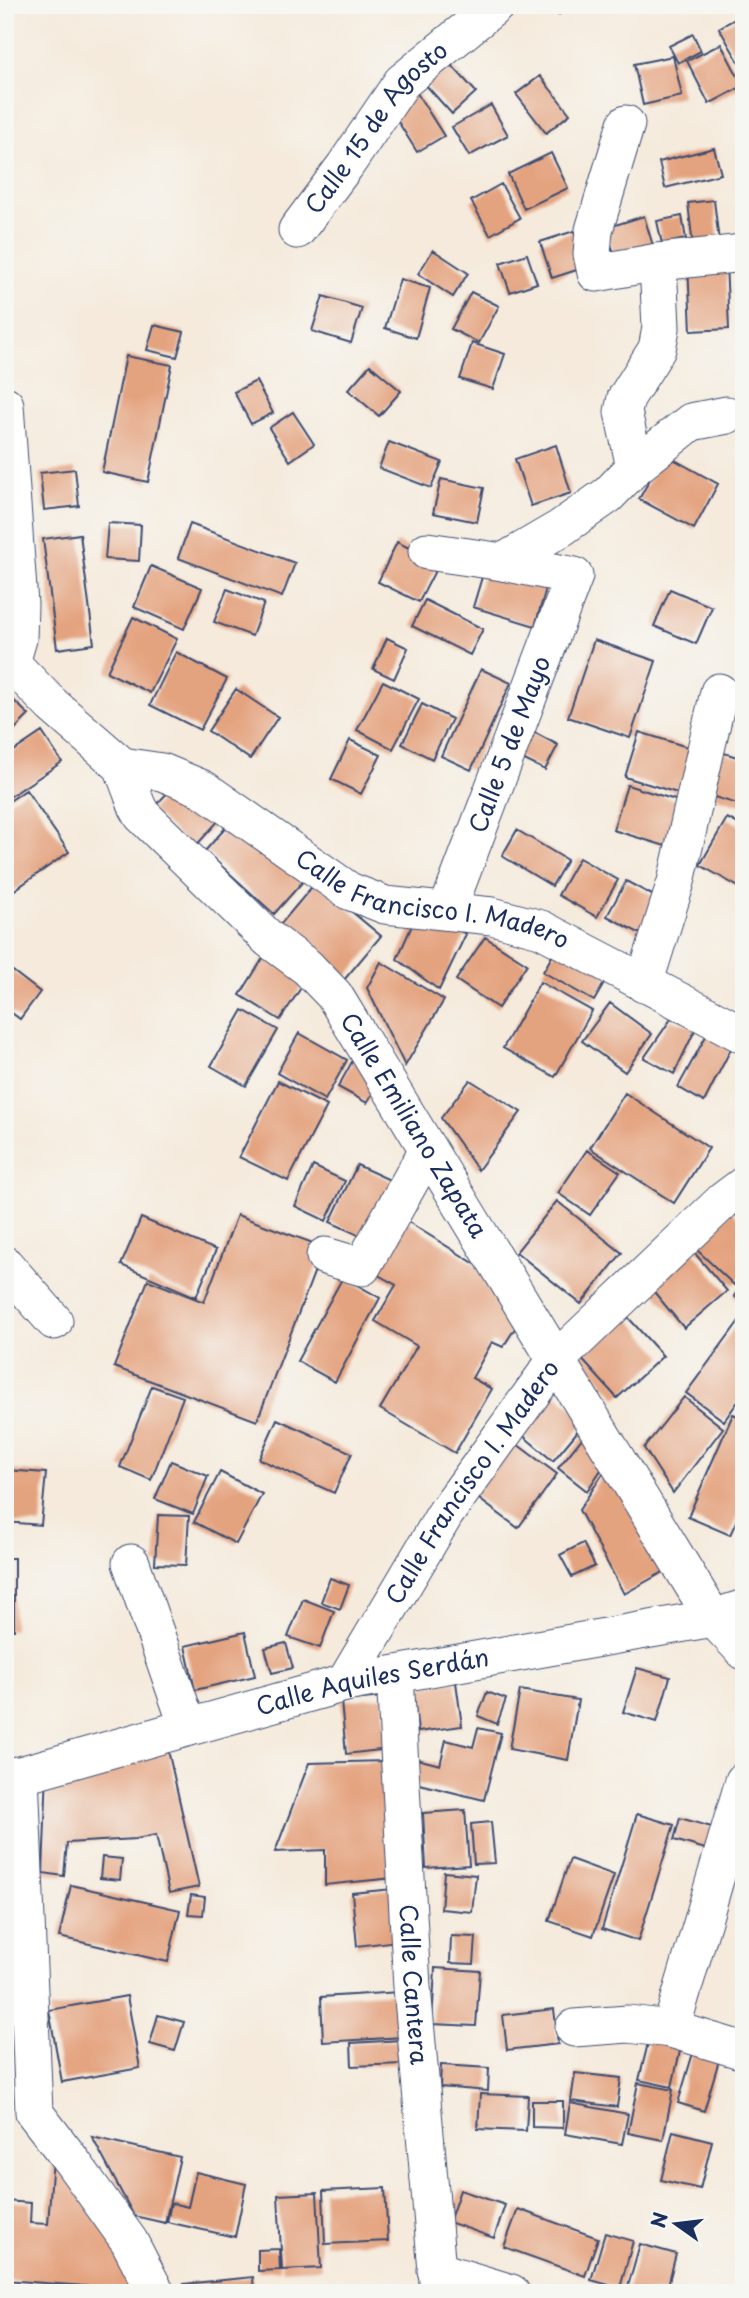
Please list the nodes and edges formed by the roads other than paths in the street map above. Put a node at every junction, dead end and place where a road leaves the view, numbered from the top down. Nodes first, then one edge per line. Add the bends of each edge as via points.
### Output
1 (496, 5) edge
2 (626, 124) dead end
3 (297, 230) dead end
4 (744, 253) edge
5 (658, 262) junction
6 (5, 405) edge
7 (727, 415) dead end
8 (635, 467) junction
9 (427, 551) dead end
10 (503, 562) junction
11 (8, 666) edge
12 (719, 692) dead end
13 (122, 766) junction
14 (447, 911) junction
15 (644, 984) junction
16 (744, 1035) edge
17 (427, 1151) junction
18 (744, 1185) edge
19 (325, 1256) dead end
20 (5, 1265) edge
21 (54, 1321) dead end
22 (556, 1360) junction
23 (131, 1563) dead end
24 (728, 1613) edge
25 (744, 1651) edge
26 (395, 1675) junction
27 (345, 1682) junction
28 (188, 1727) junction
29 (13, 1775) edge
30 (744, 1781) edge
31 (574, 2028) dead end
32 (671, 2029) junction
33 (744, 2051) edge
34 (20, 2110) edge
35 (438, 2281) edge
36 (156, 2293) edge
37 (511, 2293) edge

1 - 3 street, Calle 15 de Agosto via 402,82
2 - 5 street via 593,230 596,273
4 - 5 street
5 - 8 street via 661,328 657,349 626,398 623,412
6 - 11 street via 19,604 18,639
7 - 8 street via 691,422
8 - 10 street via 608,495
9 - 10 street
10 - 14 street, Calle 5 de Mayo via 574,576
11 - 13 street, Calle Emiliano Zapata
12 - 15 street via 676,882
13 - 14 street, Calle Francisco I. Madero via 162,772 203,789 349,891 385,905
13 - 17 street, Calle Emiliano Zapata via 142,815 269,939 307,967 334,995
14 - 15 street, Calle Francisco I. Madero via 492,916 541,929
15 - 16 street, Calle Francisco I. Madero
17 - 19 street via 362,1267
17 - 22 street, Calle Emiliano Zapata
18 - 22 street, Calle Francisco I. Madero
20 - 21 street
22 - 24 street, Calle Emiliano Zapata
22 - 27 street, Calle Francisco I. Madero via 445,1514
23 - 28 street
24 - 25 street, Calle Emiliano Zapata
24 - 26 street, Calle Aquiles Serdán
26 - 27 street, Calle Aquiles Serdán
26 - 35 street, Calle Cantera via 412,1987
27 - 28 street, Calle Aquiles Serdán
28 - 29 street, Calle Aquiles Serdán
29 - 34 street
30 - 32 street
31 - 32 street via 628,2024
32 - 33 street
34 - 36 street via 71,2160 129,2241
35 - 37 street

